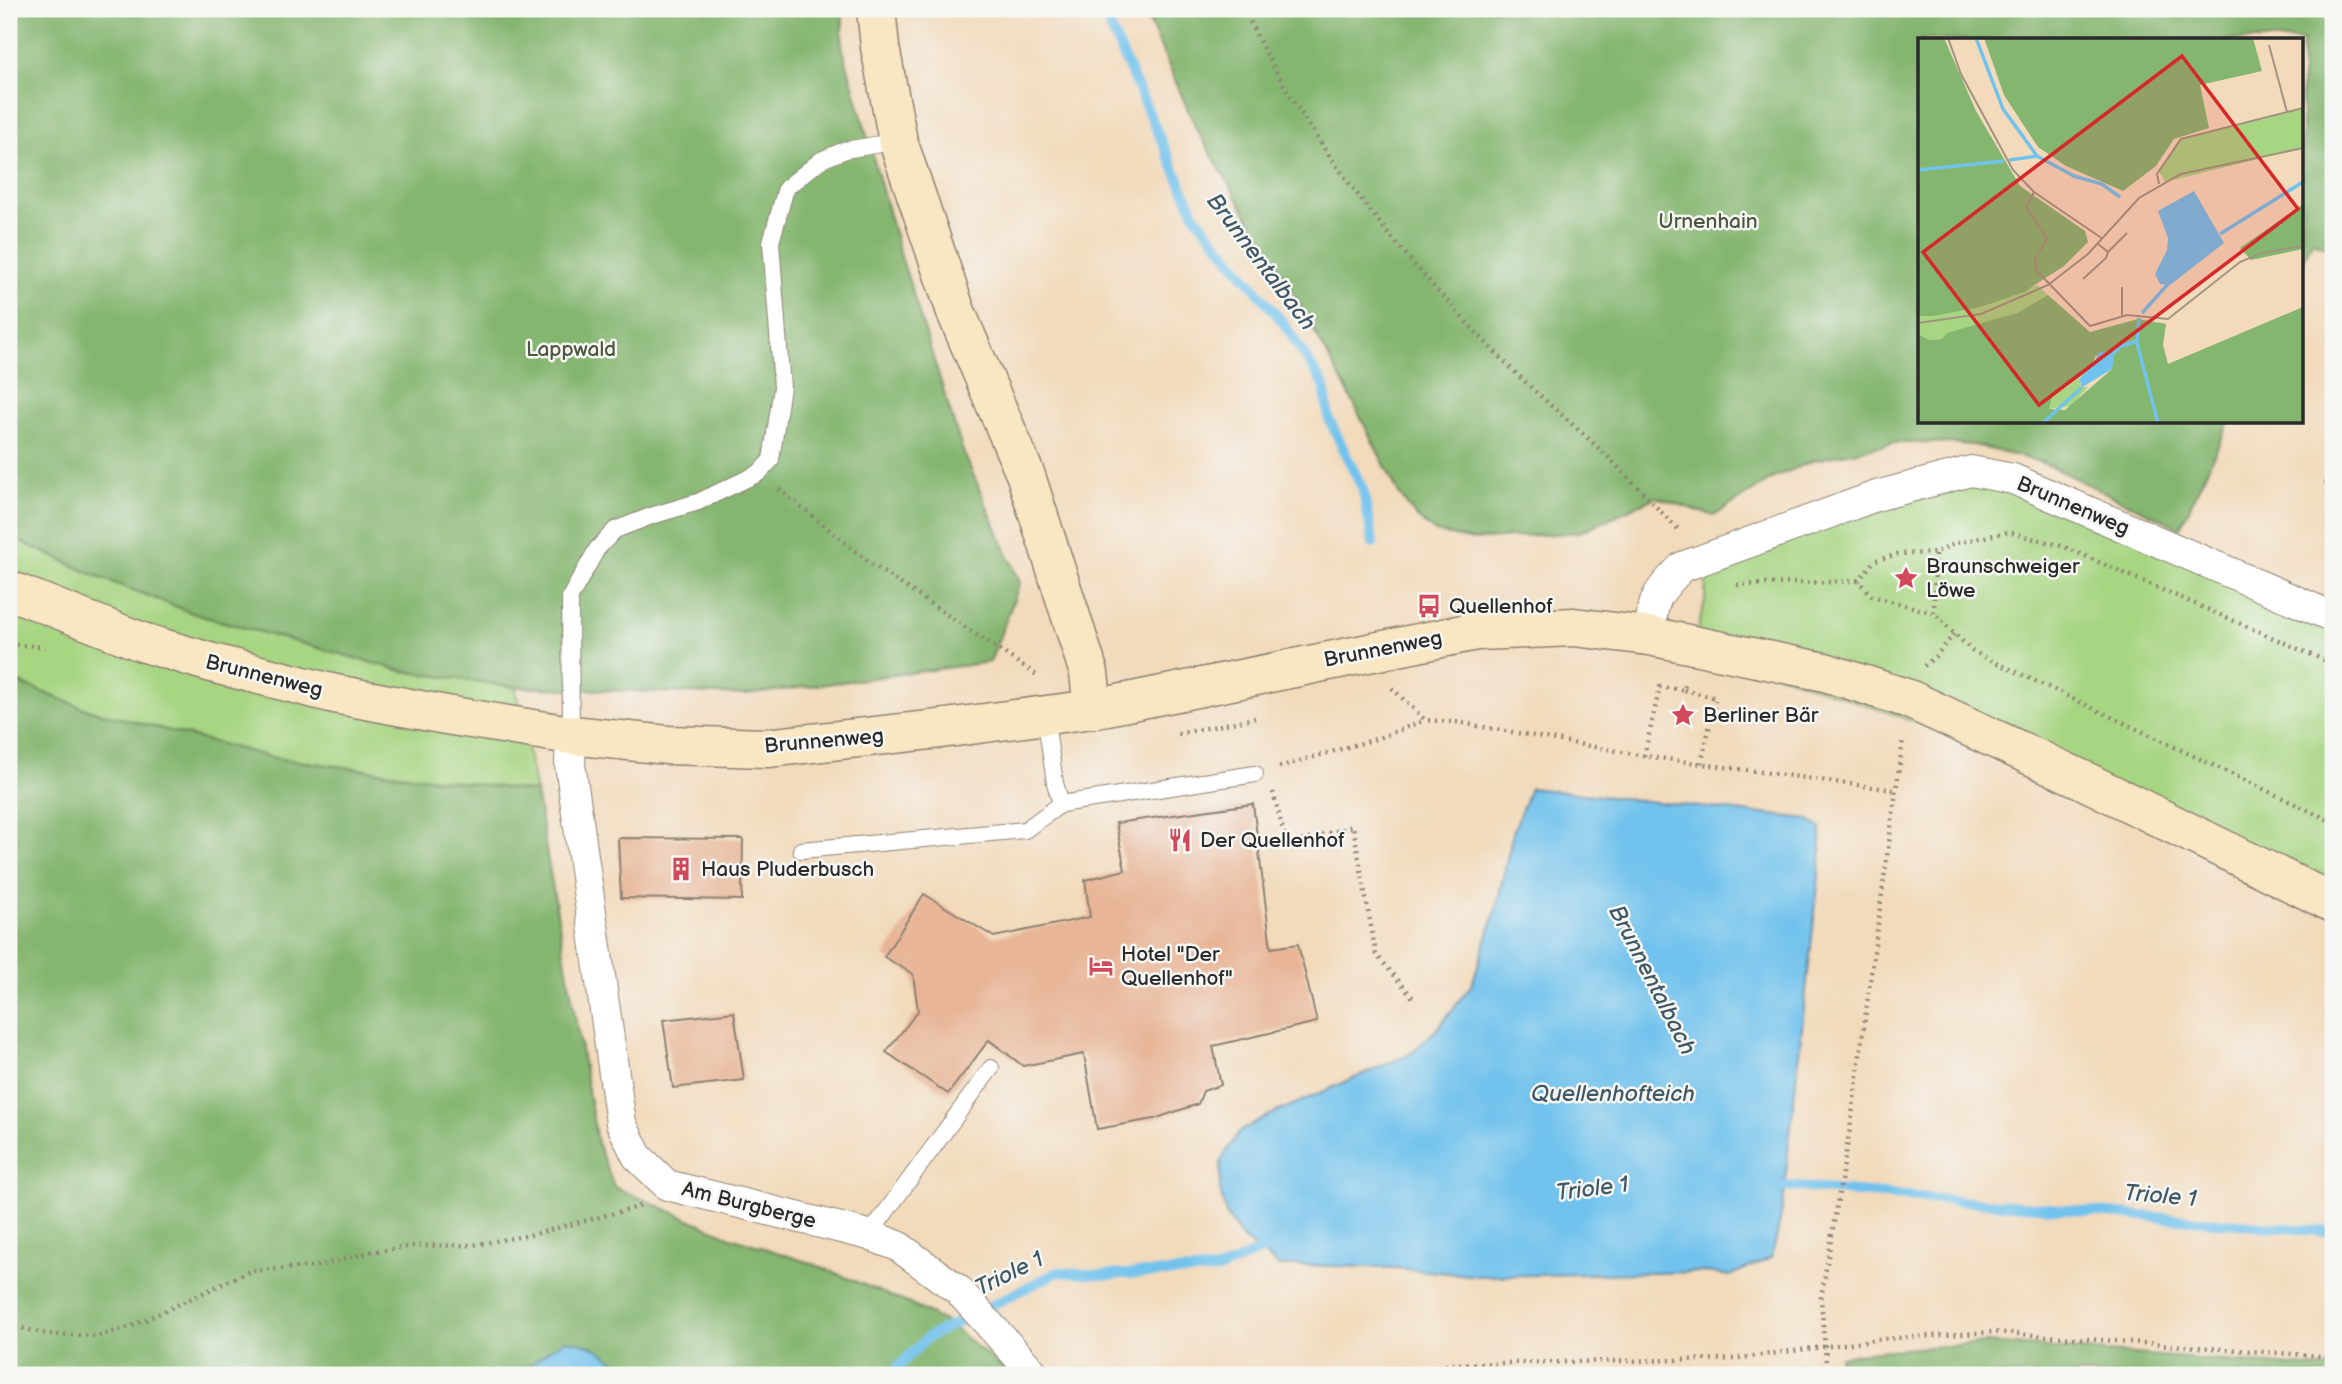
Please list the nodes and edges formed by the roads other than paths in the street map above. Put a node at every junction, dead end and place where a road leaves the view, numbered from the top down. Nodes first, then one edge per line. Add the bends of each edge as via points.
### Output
1 (876, 9) edge
2 (898, 141) junction
3 (9, 590) edge
4 (2333, 617) edge
5 (1649, 636) junction
6 (1093, 709) junction
7 (1045, 715) junction
8 (571, 735) junction
9 (1261, 772) road end
10 (1061, 804) junction
11 (801, 850) dead end
12 (2333, 903) edge
13 (991, 1068) dead end
14 (869, 1235) junction
15 (1035, 1375) edge

1 - 2 main road
2 - 6 main road via 956,312 1027,476 1089,673
2 - 8 lane via 845,150 821,160 786,188 771,242 782,387 771,460 759,473 698,502 615,530 597,549 570,597
3 - 8 main road, Brunnenweg via 142,642 212,663 359,699
4 - 5 street, Brunnenweg via 2013,479 1970,471 1876,496 1682,567 1654,601
5 - 6 main road, Brunnenweg via 1574,627 1477,631
5 - 12 main road, Brunnenweg via 1825,672 1909,699
6 - 7 main road, Brunnenweg
7 - 8 main road, Brunnenweg via 767,748 668,745
7 - 10 lane
8 - 14 street, Am Burgberge via 570,764 621,1123 637,1156 667,1185
9 - 10 lane
10 - 11 lane via 1025,830
13 - 14 lane
14 - 15 street, Am Burgberge via 898,1246 958,1290

